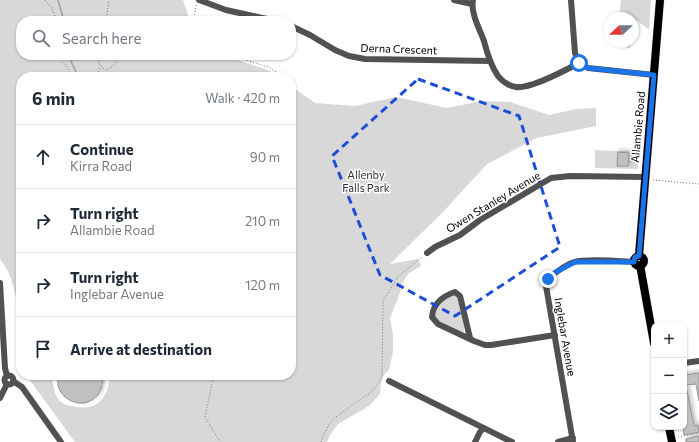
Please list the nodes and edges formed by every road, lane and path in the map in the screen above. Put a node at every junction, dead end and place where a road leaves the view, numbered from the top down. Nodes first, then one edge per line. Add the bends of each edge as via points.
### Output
1 (45, 0) edge
2 (109, 0) edge
3 (198, 0) edge
4 (454, 0) edge
5 (571, 0) edge
6 (660, 0) edge
7 (473, 2) edge
8 (55, 16) edge
9 (107, 16) edge
10 (194, 16) edge
11 (253, 16) edge
12 (296, 28) edge
13 (61, 60) edge
14 (98, 60) edge
15 (117, 60) edge
16 (246, 60) edge
17 (490, 60) junction
18 (579, 63) junction
19 (101, 67) junction
20 (69, 72) edge
21 (98, 72) edge
22 (277, 72) edge
23 (654, 75) junction
24 (649, 179) junction
25 (699, 184) edge
26 (427, 253) joint
27 (638, 261) junction
28 (0, 283) edge
29 (1, 323) edge
30 (651, 328) edge
31 (555, 335) junction
32 (470, 338) junction
33 (699, 361) edge
34 (687, 363) edge
35 (7, 376) junction
36 (213, 380) edge
37 (13, 381) junction
38 (389, 381) dead end
39 (7, 384) junction
40 (0, 398) edge
41 (483, 429) junction
42 (670, 430) edge
43 (699, 433) edge
44 (573, 440) edge
45 (675, 440) edge
46 (61, 442) edge
47 (220, 442) edge
48 (321, 442) edge
49 (475, 442) edge
50 (512, 442) edge
51 (558, 442) edge

1 - 8 path
2 - 9 path
3 - 10 path
3 - 11 street
4 - 7 street
5 - 18 street via 575,53
6 - 23 main road, Allambie Road
7 - 17 street
12 - 17 street, Derna Crescent via 335,50 365,59
13 - 20 path
14 - 19 path
15 - 19 path via 106,70
16 - 22 path
17 - 18 street via 498,76 506,83 517,87 544,80
18 - 23 street via 588,68
19 - 21 path
23 - 24 main road, Allambie Road
24 - 25 path
24 - 26 street, Owen Stanley Avenue via 556,177 545,181
24 - 27 main road, Allambie Road
26 - 48 path via 398,277 383,301 382,378 371,392 333,419 326,428
27 - 30 main road, Allambie Road
27 - 31 street, Inglebar Avenue via 575,262 548,279 546,286
28 - 29 street
29 - 35 street
31 - 32 street via 491,345
31 - 44 street, Inglebar Avenue
32 - 32 street via 460,296 455,292 449,294 436,304 432,317 438,324
33 - 34 street
35 - 37 street via 12,377
35 - 39 street via 4,379
36 - 47 path via 205,417
37 - 39 street
37 - 46 street via 22,387
38 - 41 street
39 - 40 street
41 - 49 street
41 - 50 street
42 - 45 main road
43 - 45 path
44 - 51 street

